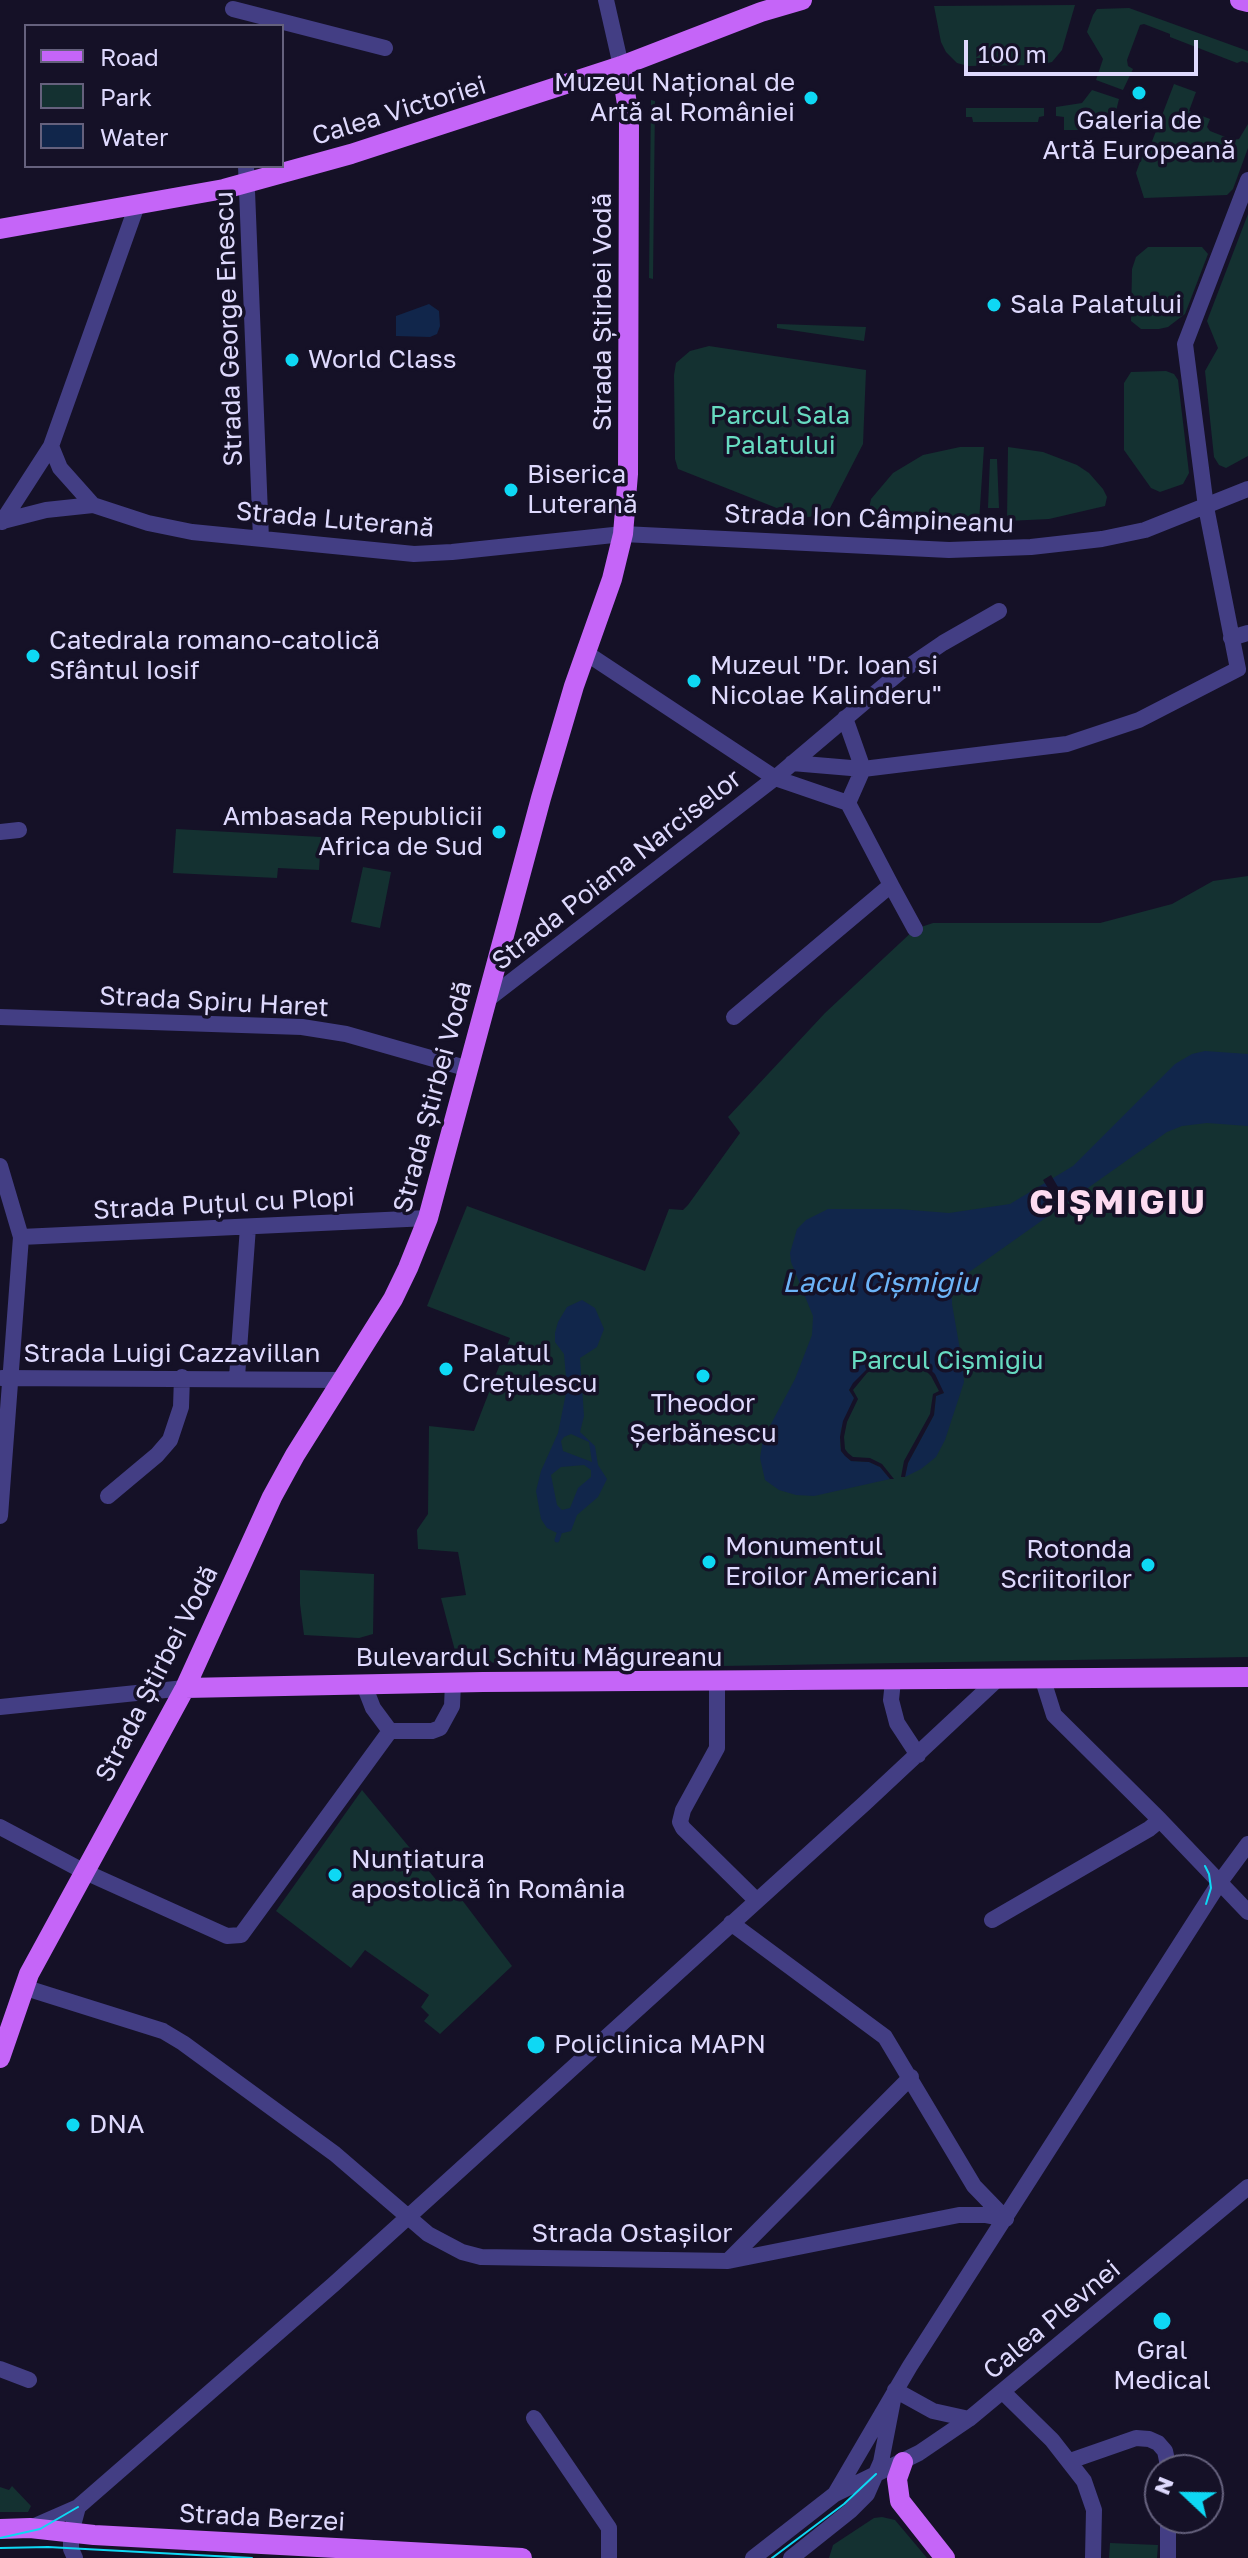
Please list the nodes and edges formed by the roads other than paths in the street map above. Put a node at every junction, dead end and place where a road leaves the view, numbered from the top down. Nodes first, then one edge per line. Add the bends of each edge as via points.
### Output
1 (266, 0) edge
2 (606, 0) edge
3 (802, 0) edge
4 (1240, 0) edge
5 (1248, 2) edge
6 (760, 6) edge
7 (234, 12) edge
8 (256, 15) junction
9 (385, 48) dead end
10 (621, 66) junction
11 (284, 167) edge
12 (280, 168) edge
13 (247, 175) edge
14 (1248, 180) edge
15 (137, 205) junction
16 (0, 229) edge
17 (51, 446) junction
18 (1248, 489) edge
19 (93, 505) junction
20 (1206, 507) junction
21 (1, 523) edge
22 (623, 534) junction
23 (261, 539) junction
24 (999, 611) dead end
25 (1248, 633) edge
26 (1231, 638) junction
27 (586, 653) junction
28 (845, 718) junction
29 (792, 763) junction
30 (863, 769) junction
31 (775, 778) junction
32 (848, 803) junction
33 (19, 830) dead end
34 (0, 832) edge
35 (891, 885) junction
36 (915, 929) dead end
37 (487, 1000) junction
38 (0, 1017) edge
39 (734, 1017) dead end
40 (469, 1069) junction
41 (0, 1166) edge
42 (428, 1218) junction
43 (248, 1227) junction
44 (21, 1237) junction
45 (182, 1377) junction
46 (237, 1377) junction
47 (5, 1378) edge
48 (343, 1380) junction
49 (108, 1496) dead end
50 (0, 1516) edge
51 (1000, 1677) junction
52 (1042, 1677) junction
53 (1248, 1677) edge
54 (893, 1681) junction
55 (717, 1682) junction
56 (453, 1683) junction
57 (364, 1685) junction
58 (185, 1688) junction
59 (0, 1707) edge
60 (390, 1731) junction
61 (918, 1755) junction
62 (1160, 1820) junction
63 (0, 1827) edge
64 (1248, 1844) edge
65 (83, 1871) junction
66 (1220, 1882) junction
67 (756, 1900) junction
68 (1248, 1912) edge
69 (992, 1920) dead end
70 (731, 1923) junction
71 (23, 1987) junction
72 (0, 2058) edge
73 (911, 2077) junction
74 (1248, 2187) edge
75 (408, 2218) junction
76 (1006, 2219) junction
77 (728, 2261) junction
78 (0, 2369) edge
79 (29, 2380) dead end
80 (895, 2390) junction
81 (1003, 2392) junction
82 (534, 2418) dead end
83 (969, 2419) junction
84 (1166, 2454) edge
85 (1070, 2461) junction
86 (903, 2462) junction
87 (876, 2474) junction
88 (835, 2494) junction
89 (78, 2507) junction
90 (30, 2528) junction
91 (0, 2529) edge
92 (71, 2533) junction
93 (1168, 2534) edge
94 (75, 2558) edge
95 (522, 2558) edge
96 (609, 2558) edge
97 (753, 2558) edge
98 (791, 2558) edge
99 (945, 2558) edge
100 (1093, 2558) edge
101 (1168, 2558) edge

1 - 8 street
2 - 10 street
3 - 6 main road, Calea Victoriei
4 - 5 main road
6 - 10 main road, Calea Victoriei
7 - 8 street
8 - 9 street
10 - 11 main road, Calea Victoriei via 366,150
10 - 22 main road, Strada Știrbei Vodă via 630,132
12 - 13 main road, Calea Victoriei
13 - 15 main road, Calea Victoriei
13 - 23 street, Strada George Enescu
14 - 20 street via 1185,344
15 - 16 main road, Calea Victoriei
15 - 17 street
17 - 19 street, Strada Luterană via 60,468
17 - 21 street
18 - 20 street, Strada Ion Câmpineanu
19 - 21 street, Strada Luterană via 46,510
19 - 23 street, Strada Luterană via 176,529
20 - 22 street, Strada Ion Câmpineanu via 1145,530 1015,548 949,550
20 - 26 street
22 - 23 street, Strada Luterană via 424,554
22 - 27 main road, Strada Știrbei Vodă
24 - 28 street via 916,662
25 - 26 street
26 - 30 street via 1238,669 1139,720 1067,744
27 - 31 street
27 - 37 main road, Strada Știrbei Vodă
28 - 29 street, Strada Poiana Narciselor
28 - 30 street
29 - 30 street
29 - 31 street, Strada Poiana Narciselor
30 - 32 street
31 - 32 street
31 - 37 street, Strada Poiana Narciselor
32 - 35 street
33 - 34 street
35 - 36 street
35 - 39 street
37 - 40 main road, Strada Știrbei Vodă
38 - 40 street, Strada Spiru Haret via 302,1027
40 - 42 main road, Strada Știrbei Vodă
41 - 44 street
42 - 43 street, Strada Puțul cu Plopi
42 - 48 main road, Strada Știrbei Vodă via 393,1299
43 - 44 street, Strada Puțul cu Plopi
43 - 46 street
44 - 47 street
45 - 46 street, Strada Luigi Cazzavillan
45 - 47 street, Strada Luigi Cazzavillan
45 - 49 street via 181,1407 170,1440
46 - 48 street, Strada Luigi Cazzavillan
47 - 50 street
48 - 58 main road, Strada Știrbei Vodă via 272,1497
51 - 52 main road, Bulevardul Schitu Măgureanu
51 - 54 main road, Bulevardul Schitu Măgureanu
51 - 61 street
52 - 53 main road, Bulevardul Schitu Măgureanu
52 - 62 street via 1054,1715
54 - 55 main road, Bulevardul Schitu Măgureanu
54 - 61 street via 897,1723
55 - 56 main road, Bulevardul Schitu Măgureanu
55 - 67 street via 717,1748 680,1822
56 - 57 main road, Bulevardul Schitu Măgureanu
56 - 60 street via 452,1706 440,1728
57 - 58 main road, Bulevardul Schitu Măgureanu
57 - 60 street
58 - 59 street
58 - 65 main road, Strada Știrbei Vodă
60 - 65 street via 241,1935 227,1936
61 - 67 street
62 - 66 street
62 - 69 street
63 - 65 street
64 - 66 street, Calea Plevnei
65 - 71 main road, Strada Știrbei Vodă
66 - 68 street
66 - 76 street, Calea Plevnei
67 - 70 street
70 - 73 street via 885,2037
70 - 75 street
71 - 72 main road, Strada Știrbei Vodă
71 - 75 street, Strada Ostașilor via 163,2031 335,2154
73 - 76 street via 974,2186
73 - 77 street
74 - 81 street, Calea Plevnei
75 - 77 street, Strada Ostașilor via 445,2244 481,2257
75 - 89 street
76 - 77 street, Strada Ostașilor via 959,2215
76 - 80 street, Calea Plevnei
78 - 79 street
80 - 83 street via 933,2411
80 - 87 street
80 - 88 street, Calea Plevnei
81 - 83 street, Calea Plevnei
81 - 85 street
82 - 96 street via 609,2528
83 - 86 street, Calea Plevnei
84 - 85 street via 1158,2443 1136,2438
85 - 100 street via 1091,2495
86 - 87 street, Calea Plevnei
86 - 99 main road via 897,2479 900,2501
87 - 88 street, Calea Plevnei
87 - 98 street via 860,2503
88 - 97 street, Calea Plevnei
89 - 90 street
89 - 92 street
90 - 91 main road, Strada Berzei
90 - 92 main road, Strada Berzei
92 - 94 street
92 - 95 main road, Strada Berzei
93 - 101 street

